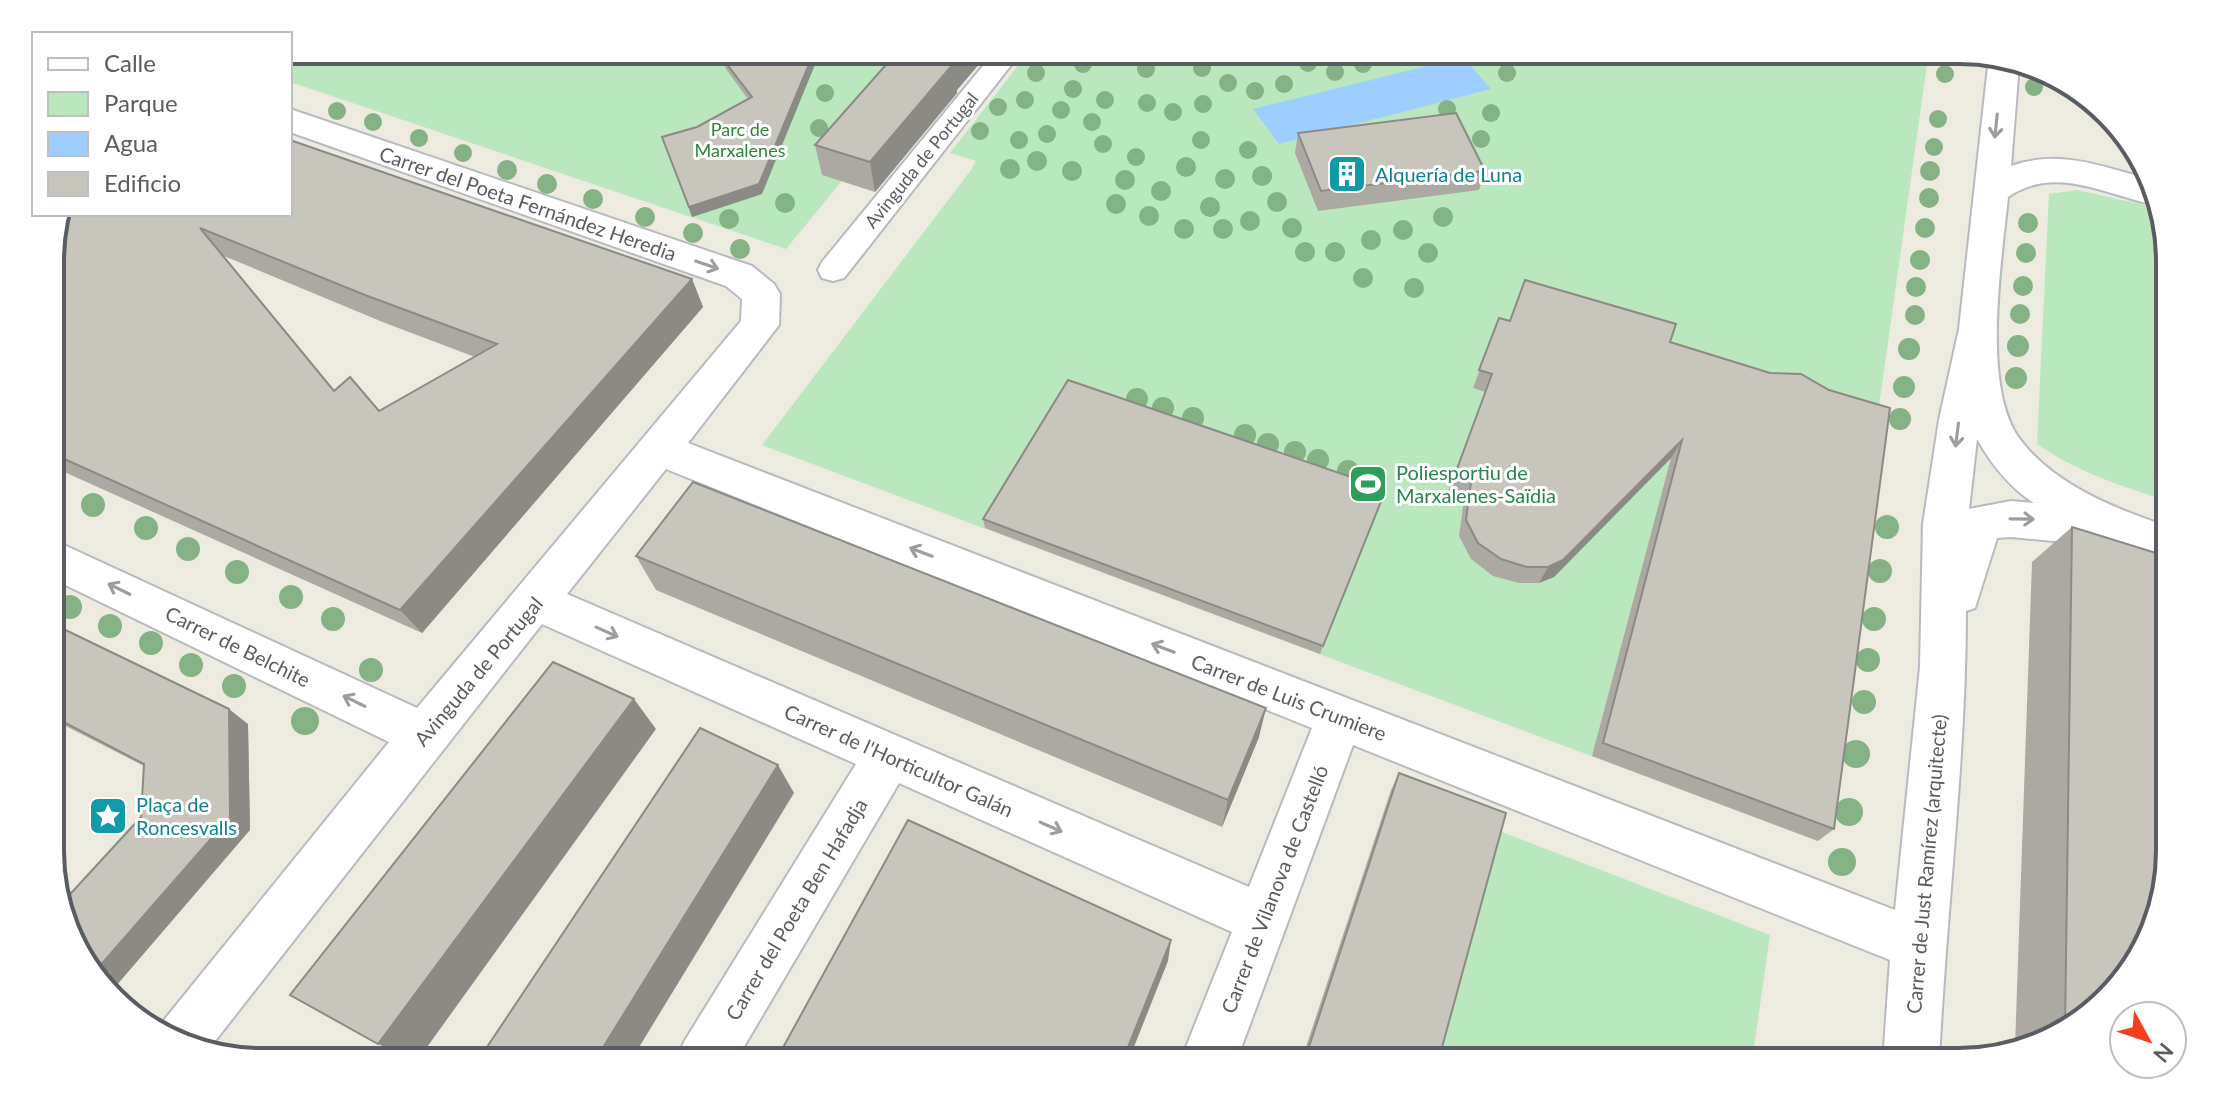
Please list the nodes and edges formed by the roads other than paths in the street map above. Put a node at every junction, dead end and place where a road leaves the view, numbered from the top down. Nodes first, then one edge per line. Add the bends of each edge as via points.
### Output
1 (999, 64) edge
2 (2002, 69) edge
3 (292, 121) edge
4 (2143, 190) edge
5 (1991, 192) junction
6 (833, 270) dead end
7 (761, 294) joint
8 (1977, 331) junction
9 (659, 449) junction
10 (2126, 530) junction
11 (2156, 540) edge
12 (64, 563) edge
13 (536, 601) junction
14 (1943, 667) junction
15 (1340, 717) junction
16 (424, 735) junction
17 (888, 756) junction
18 (1263, 919) junction
19 (1918, 945) junction
20 (198, 1038) edge
21 (712, 1048) edge
22 (1213, 1048) edge
23 (1912, 1048) edge

1 - 6 street, Avinguda de Portugal
2 -> 5 street
3 -> 7 street, Carrer del Poeta Fernández Heredia via 739,276
4 - 5 street via 2043,167 2006,179
5 - 8 street
7 - 9 street, Avinguda de Portugal via 760,325
8 - 10 street via 1991,428 2012,458 2042,486
8 -> 14 street, Carrer de Just Ramírez (arquitecte) via 1945,524
9 - 13 street, Avinguda de Portugal
15 -> 9 street, Carrer de Luis Crumiere
10 - 11 street
14 -> 10 street, Carrer de Just Ramírez (arquitecte) via 1970,549 1982,522 2044,520
16 -> 12 street, Carrer de Belchite
13 - 16 street, Avinguda de Portugal
13 -> 17 street, Carrer de l'Horticultor Galán
14 - 19 street, Carrer de Just Ramírez (arquitecte)
15 - 18 street, Carrer de Vilanova de Castelló
15 - 19 street, Carrer de Luis Crumiere
16 - 20 street, Avinguda de Portugal
17 -> 18 street, Carrer de l'Horticultor Galán
17 - 21 street, Carrer del Poeta Ben Hafadja
18 - 22 street, Carrer de Vilanova de Castelló
19 - 23 street, Carrer de Just Ramírez (arquitecte)

